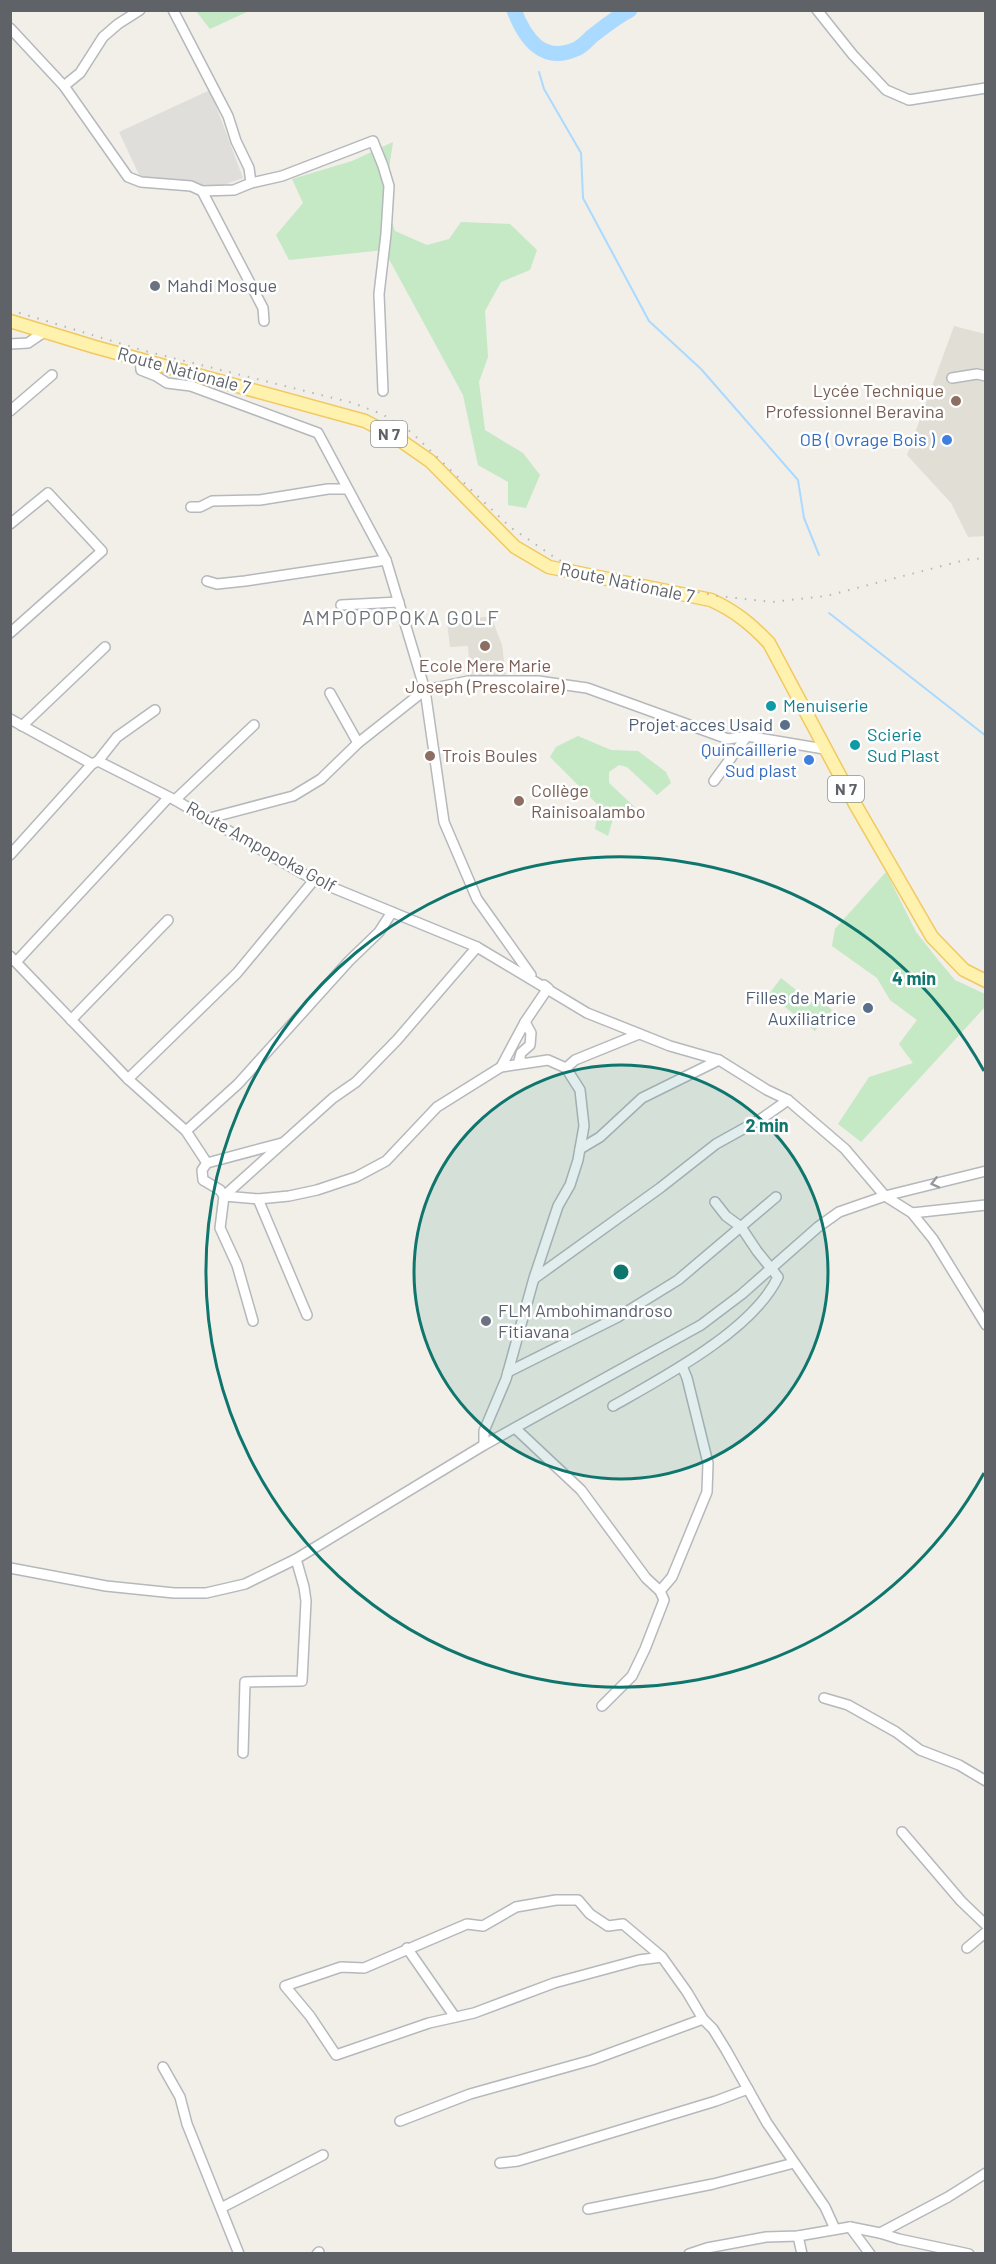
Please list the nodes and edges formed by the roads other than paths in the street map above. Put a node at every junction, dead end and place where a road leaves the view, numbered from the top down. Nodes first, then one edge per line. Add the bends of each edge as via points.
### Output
1 (140, 10) edge
2 (173, 10) edge
3 (817, 10) edge
4 (10, 28) edge
5 (64, 86) junction
6 (986, 88) edge
7 (251, 183) junction
8 (202, 191) junction
9 (10, 321) edge
10 (264, 321) dead end
11 (44, 332) junction
12 (10, 344) edge
13 (140, 358) junction
14 (52, 375) dead end
15 (986, 376) edge
16 (952, 378) dead end
17 (383, 391) dead end
18 (10, 411) edge
19 (347, 489) junction
20 (191, 507) dead end
21 (10, 524) edge
22 (386, 560) junction
23 (207, 581) dead end
24 (399, 602) junction
25 (341, 605) dead end
26 (10, 633) edge
27 (105, 647) dead end
28 (425, 690) junction
29 (330, 693) dead end
30 (155, 710) dead end
31 (15, 724) edge
32 (254, 725) dead end
33 (747, 736) junction
34 (358, 743) junction
35 (824, 749) junction
36 (95, 763) junction
37 (714, 781) dead end
38 (172, 799) junction
39 (206, 819) junction
40 (10, 855) edge
41 (314, 880) junction
42 (392, 912) junction
43 (168, 920) dead end
44 (477, 947) junction
45 (13, 959) edge
46 (986, 981) edge
47 (548, 988) junction
48 (71, 1020) junction
49 (525, 1022) junction
50 (639, 1034) junction
51 (719, 1060) junction
52 (524, 1063) junction
53 (501, 1067) junction
54 (566, 1068) junction
55 (128, 1078) junction
56 (788, 1100) junction
57 (186, 1131) junction
58 (282, 1143) junction
59 (580, 1149) junction
60 (207, 1163) junction
61 (986, 1171) edge
62 (224, 1196) junction
63 (885, 1196) junction
64 (776, 1197) dead end
65 (258, 1199) junction
66 (715, 1202) dead end
67 (986, 1205) edge
68 (912, 1213) junction
69 (741, 1227) junction
70 (772, 1269) junction
71 (534, 1278) junction
72 (307, 1315) dead end
73 (253, 1322) dead end
74 (986, 1325) edge
75 (682, 1366) junction
76 (508, 1372) junction
77 (613, 1406) dead end
78 (516, 1429) junction
79 (484, 1445) junction
80 (296, 1559) junction
81 (10, 1568) edge
82 (660, 1591) junction
83 (824, 1698) dead end
84 (602, 1706) dead end
85 (243, 1753) dead end
86 (986, 1781) edge
87 (902, 1832) dead end
88 (986, 1924) edge
89 (986, 1932) edge
90 (407, 1948) junction
91 (967, 1948) dead end
92 (662, 1957) junction
93 (455, 2017) junction
94 (703, 2019) junction
95 (164, 2067) dead end
96 (748, 2089) junction
97 (400, 2121) dead end
98 (323, 2155) dead end
99 (500, 2163) dead end
100 (794, 2163) junction
101 (986, 2173) edge
102 (221, 2208) junction
103 (588, 2209) dead end
104 (850, 2227) junction
105 (835, 2229) junction
106 (880, 2233) junction
107 (798, 2236) junction
108 (239, 2253) edge
109 (689, 2253) edge
110 (802, 2253) edge
111 (870, 2253) edge
112 (969, 2253) edge

1 - 5 street via 103,37 80,73
2 - 7 street via 228,117 249,168
3 - 6 street via 886,90 909,100
4 - 5 street
5 - 8 street via 128,177
7 - 8 street via 234,190
7 - 17 street via 282,176 373,141 388,186 379,294
8 - 10 street via 262,308
9 - 11 main road, Route Nationale 7 / N 7
11 - 12 street via 28,343
11 - 13 main road, Route Nationale 7 / N 7
13 - 19 street via 141,370 167,383 191,386 318,433
13 - 35 main road, Route Nationale 7 / N 7 via 373,425 430,462 514,547 549,567 711,600 730,609 768,643
14 - 18 street
15 - 16 street
19 - 20 street via 260,500 212,501
19 - 22 street
21 - 26 street via 48,493 102,551
22 - 23 street via 227,583
22 - 24 street
24 - 25 street
24 - 28 street
27 - 31 street
28 - 33 street via 484,680 538,681 587,688 728,739
28 - 34 street
28 - 47 street via 444,822 477,899 518,960
29 - 34 street
30 - 36 street via 117,737
31 - 36 street, Route Ampopoka Golf
32 - 38 street
33 - 35 street
33 - 37 street
34 - 39 street via 321,779 293,796
35 - 46 main road, Route Nationale 7 / N 7 via 932,937 964,969
36 - 38 street, Route Ampopoka Golf
36 - 40 street
38 - 39 street, Route Ampopoka Golf
38 - 45 street
39 - 41 street, Route Ampopoka Golf
41 - 42 street, Route Ampopoka Golf
41 - 55 street via 237,973
42 - 44 street, Route Ampopoka Golf
42 - 57 street via 379,932 238,1084
43 - 48 street
44 - 47 street, Route Ampopoka Golf
44 - 58 street via 356,1082
45 - 48 street
47 - 49 street
47 - 50 street via 587,1013
48 - 55 street
49 - 52 street via 531,1033 530,1045 519,1061
49 - 53 street
50 - 51 street
50 - 54 street via 575,1060
51 - 56 street
51 - 59 street via 642,1098 600,1137
52 - 53 street
52 - 54 street via 548,1060
53 - 65 street via 436,1107 386,1161 356,1177 317,1190
54 - 59 street via 580,1090 584,1126
55 - 57 street
56 - 63 street via 845,1149
56 - 71 street via 716,1144
57 - 60 street
58 - 60 street
58 - 62 street
59 - 71 street
60 - 62 street via 202,1170 203,1180
61 -> 63 street
62 - 65 street
62 - 73 street via 220,1228 239,1273
63 - 68 street
63 - 70 street via 839,1212
64 - 69 street
65 - 72 street
66 - 69 street
67 - 68 street
68 - 74 street via 933,1239
69 - 70 street
69 - 76 street via 678,1280 601,1326
70 - 75 street via 778,1277 771,1292 750,1315
70 - 78 street via 701,1325
71 - 76 street
75 - 77 street
75 - 82 street via 708,1463 707,1492 672,1577
76 - 79 street via 484,1431
78 - 79 street
78 - 82 street via 580,1490
79 - 80 street
80 - 81 street via 245,1584 206,1593 106,1586
80 - 85 street via 306,1600 302,1681 245,1683
82 - 84 street via 663,1600 658,1617 632,1676
83 - 86 street via 848,1706 896,1731 920,1750 959,1765
87 - 88 street
89 - 91 street
90 - 92 street via 467,1924 483,1926 516,1907 578,1900 608,1926 623,1924
90 - 93 street
90 - 93 street via 364,1968 341,1967 285,1986 336,2055
92 - 93 street via 554,1983
92 - 94 street
94 - 96 street via 713,2029
94 - 97 street via 592,2060 471,2094
95 - 102 street via 180,2097
96 - 99 street via 518,2161
96 - 100 street
98 - 102 street
100 - 103 street
100 - 105 street via 825,2207
101 - 106 street
102 - 108 street
104 - 105 street
104 - 106 street
104 - 111 street
105 - 107 street
106 - 112 street
107 - 109 street via 766,2237
107 - 110 street

